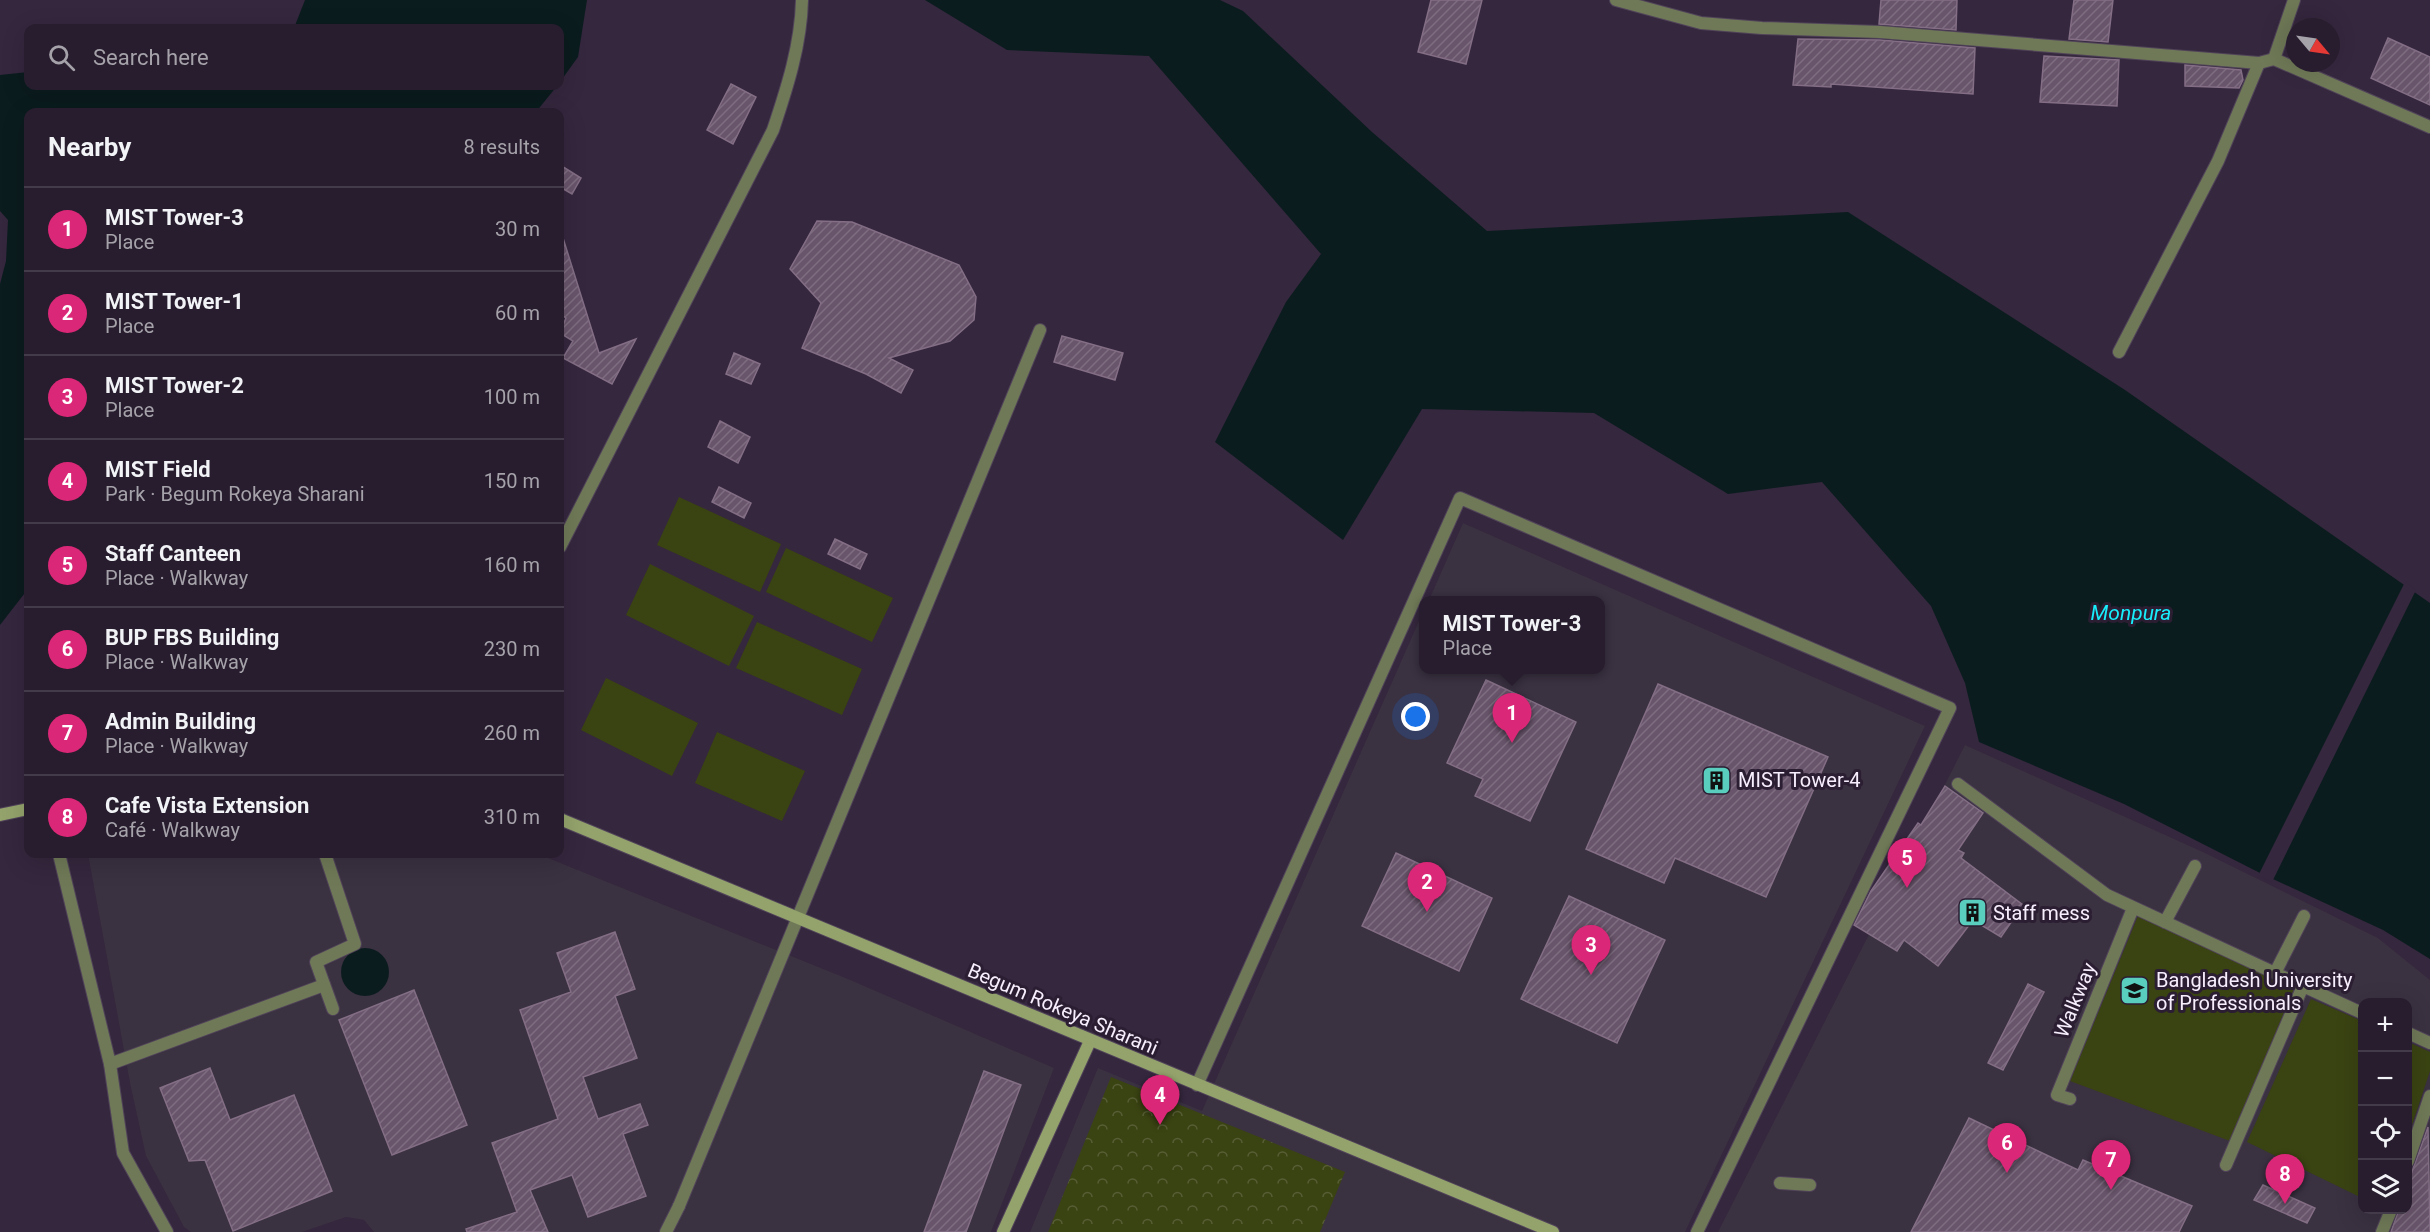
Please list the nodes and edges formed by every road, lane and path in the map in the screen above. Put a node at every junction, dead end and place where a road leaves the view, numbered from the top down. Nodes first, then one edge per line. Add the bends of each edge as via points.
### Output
1 (802, 0) edge
2 (1616, 0) edge
3 (2294, 0) edge
4 (2274, 59) junction
5 (2259, 63) junction
6 (2430, 127) edge
7 (1040, 330) dead end
8 (2119, 352) dead end
9 (564, 539) edge
10 (1958, 784) dead end
11 (24, 810) edge
12 (0, 815) edge
13 (564, 821) edge
14 (60, 858) edge
15 (326, 858) edge
16 (2195, 866) dead end
17 (2133, 908) junction
18 (2304, 916) dead end
19 (797, 918) junction
20 (2165, 922) junction
21 (2275, 973) junction
22 (324, 985) junction
23 (2303, 986) junction
24 (333, 1009) dead end
25 (2358, 1011) edge
26 (2412, 1035) edge
27 (1090, 1041) junction
28 (2430, 1043) edge
29 (110, 1064) junction
30 (1197, 1085) junction
31 (2430, 1096) edge
32 (2070, 1099) dead end
33 (2408, 1160) edge
34 (2226, 1165) dead end
35 (1780, 1183) dead end
36 (1810, 1185) dead end
37 (2389, 1214) edge
38 (167, 1232) edge
39 (666, 1232) edge
40 (1003, 1232) edge
41 (1553, 1232) edge
42 (1697, 1232) edge
43 (2382, 1232) edge

1 - 9 street via 789,83 773,130
2 - 5 street via 1701,23 1892,32
3 - 4 street
4 - 5 street
4 - 6 street
5 - 8 street via 2218,161
7 - 19 street
10 - 17 street via 2107,895
11 - 12 street
13 - 19 street, Begum Rokeya Sharani
14 - 29 street
15 - 22 street via 355,944 316,962
16 - 20 street
17 - 20 street
17 - 32 street, Walkway via 2057,1095
18 - 21 street
19 - 27 street, Begum Rokeya Sharani
19 - 39 street
20 - 21 street
21 - 23 street
22 - 24 street
22 - 29 street
23 - 25 street
23 - 34 street
26 - 28 street
27 - 30 street, Begum Rokeya Sharani
27 - 40 street
29 - 38 street via 123,1153
30 - 41 street, Begum Rokeya Sharani
30 - 42 street via 1460,498 1950,708
31 - 33 street
35 - 36 street
37 - 43 street

